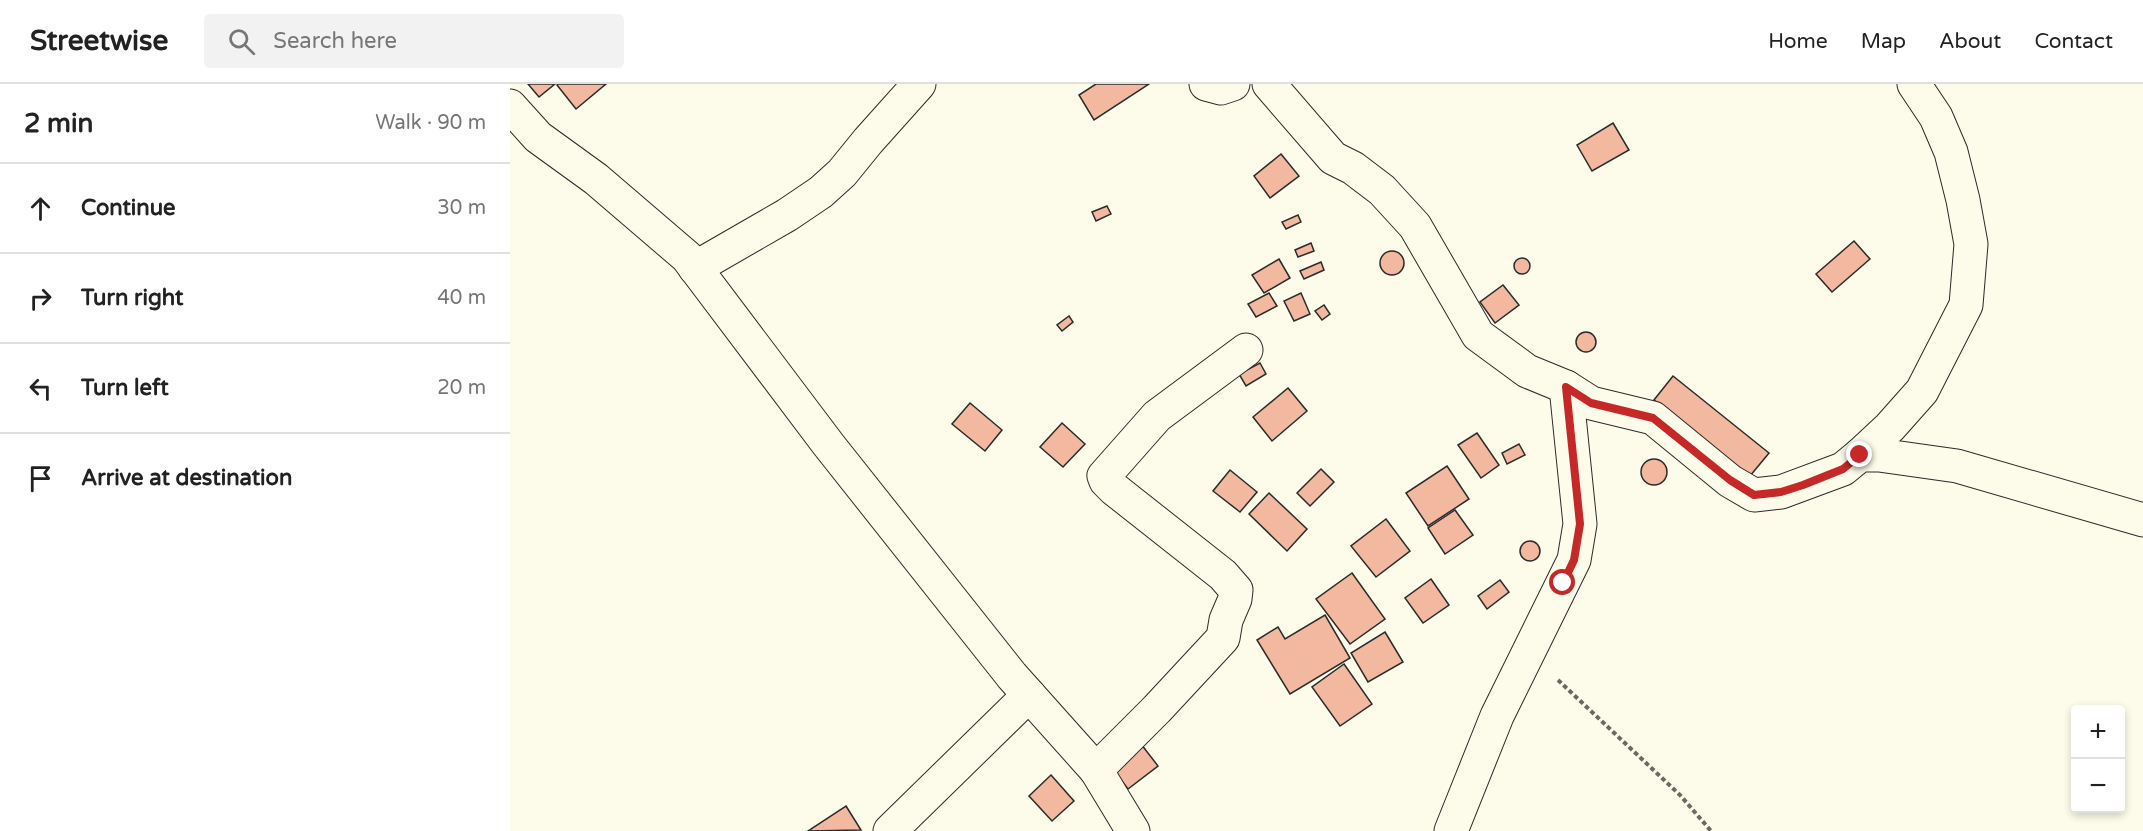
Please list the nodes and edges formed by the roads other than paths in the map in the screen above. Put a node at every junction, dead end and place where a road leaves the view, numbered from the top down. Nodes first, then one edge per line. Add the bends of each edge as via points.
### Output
1 (919, 84) edge
2 (1206, 84) edge
3 (1233, 84) edge
4 (1269, 84) edge
5 (1914, 84) edge
6 (510, 106) edge
7 (695, 267) junction
8 (1245, 350) dead end
9 (1566, 387) junction
10 (1860, 455) junction
11 (2143, 520) edge
12 (1029, 695) junction
13 (1096, 770) junction
14 (1131, 830) edge
15 (890, 831) edge
16 (1451, 831) edge

1 - 7 street via 821,192
2 - 3 street via 1221,88
4 - 9 street via 1334,158 1382,190 1415,226 1478,335 1527,371
5 - 10 street via 1936,117 1952,152 1971,244 1966,305 1922,391
6 - 7 street via 538,137 596,179
7 - 12 street via 828,444
8 - 13 street via 1157,416 1104,477 1236,590 1223,638
9 - 10 street via 1591,403 1653,418 1754,495 1803,485 1843,469
9 - 16 street via 1580,524 1574,560 1497,716
10 - 11 street via 1957,466
12 - 13 street
12 - 15 street
13 - 14 street

